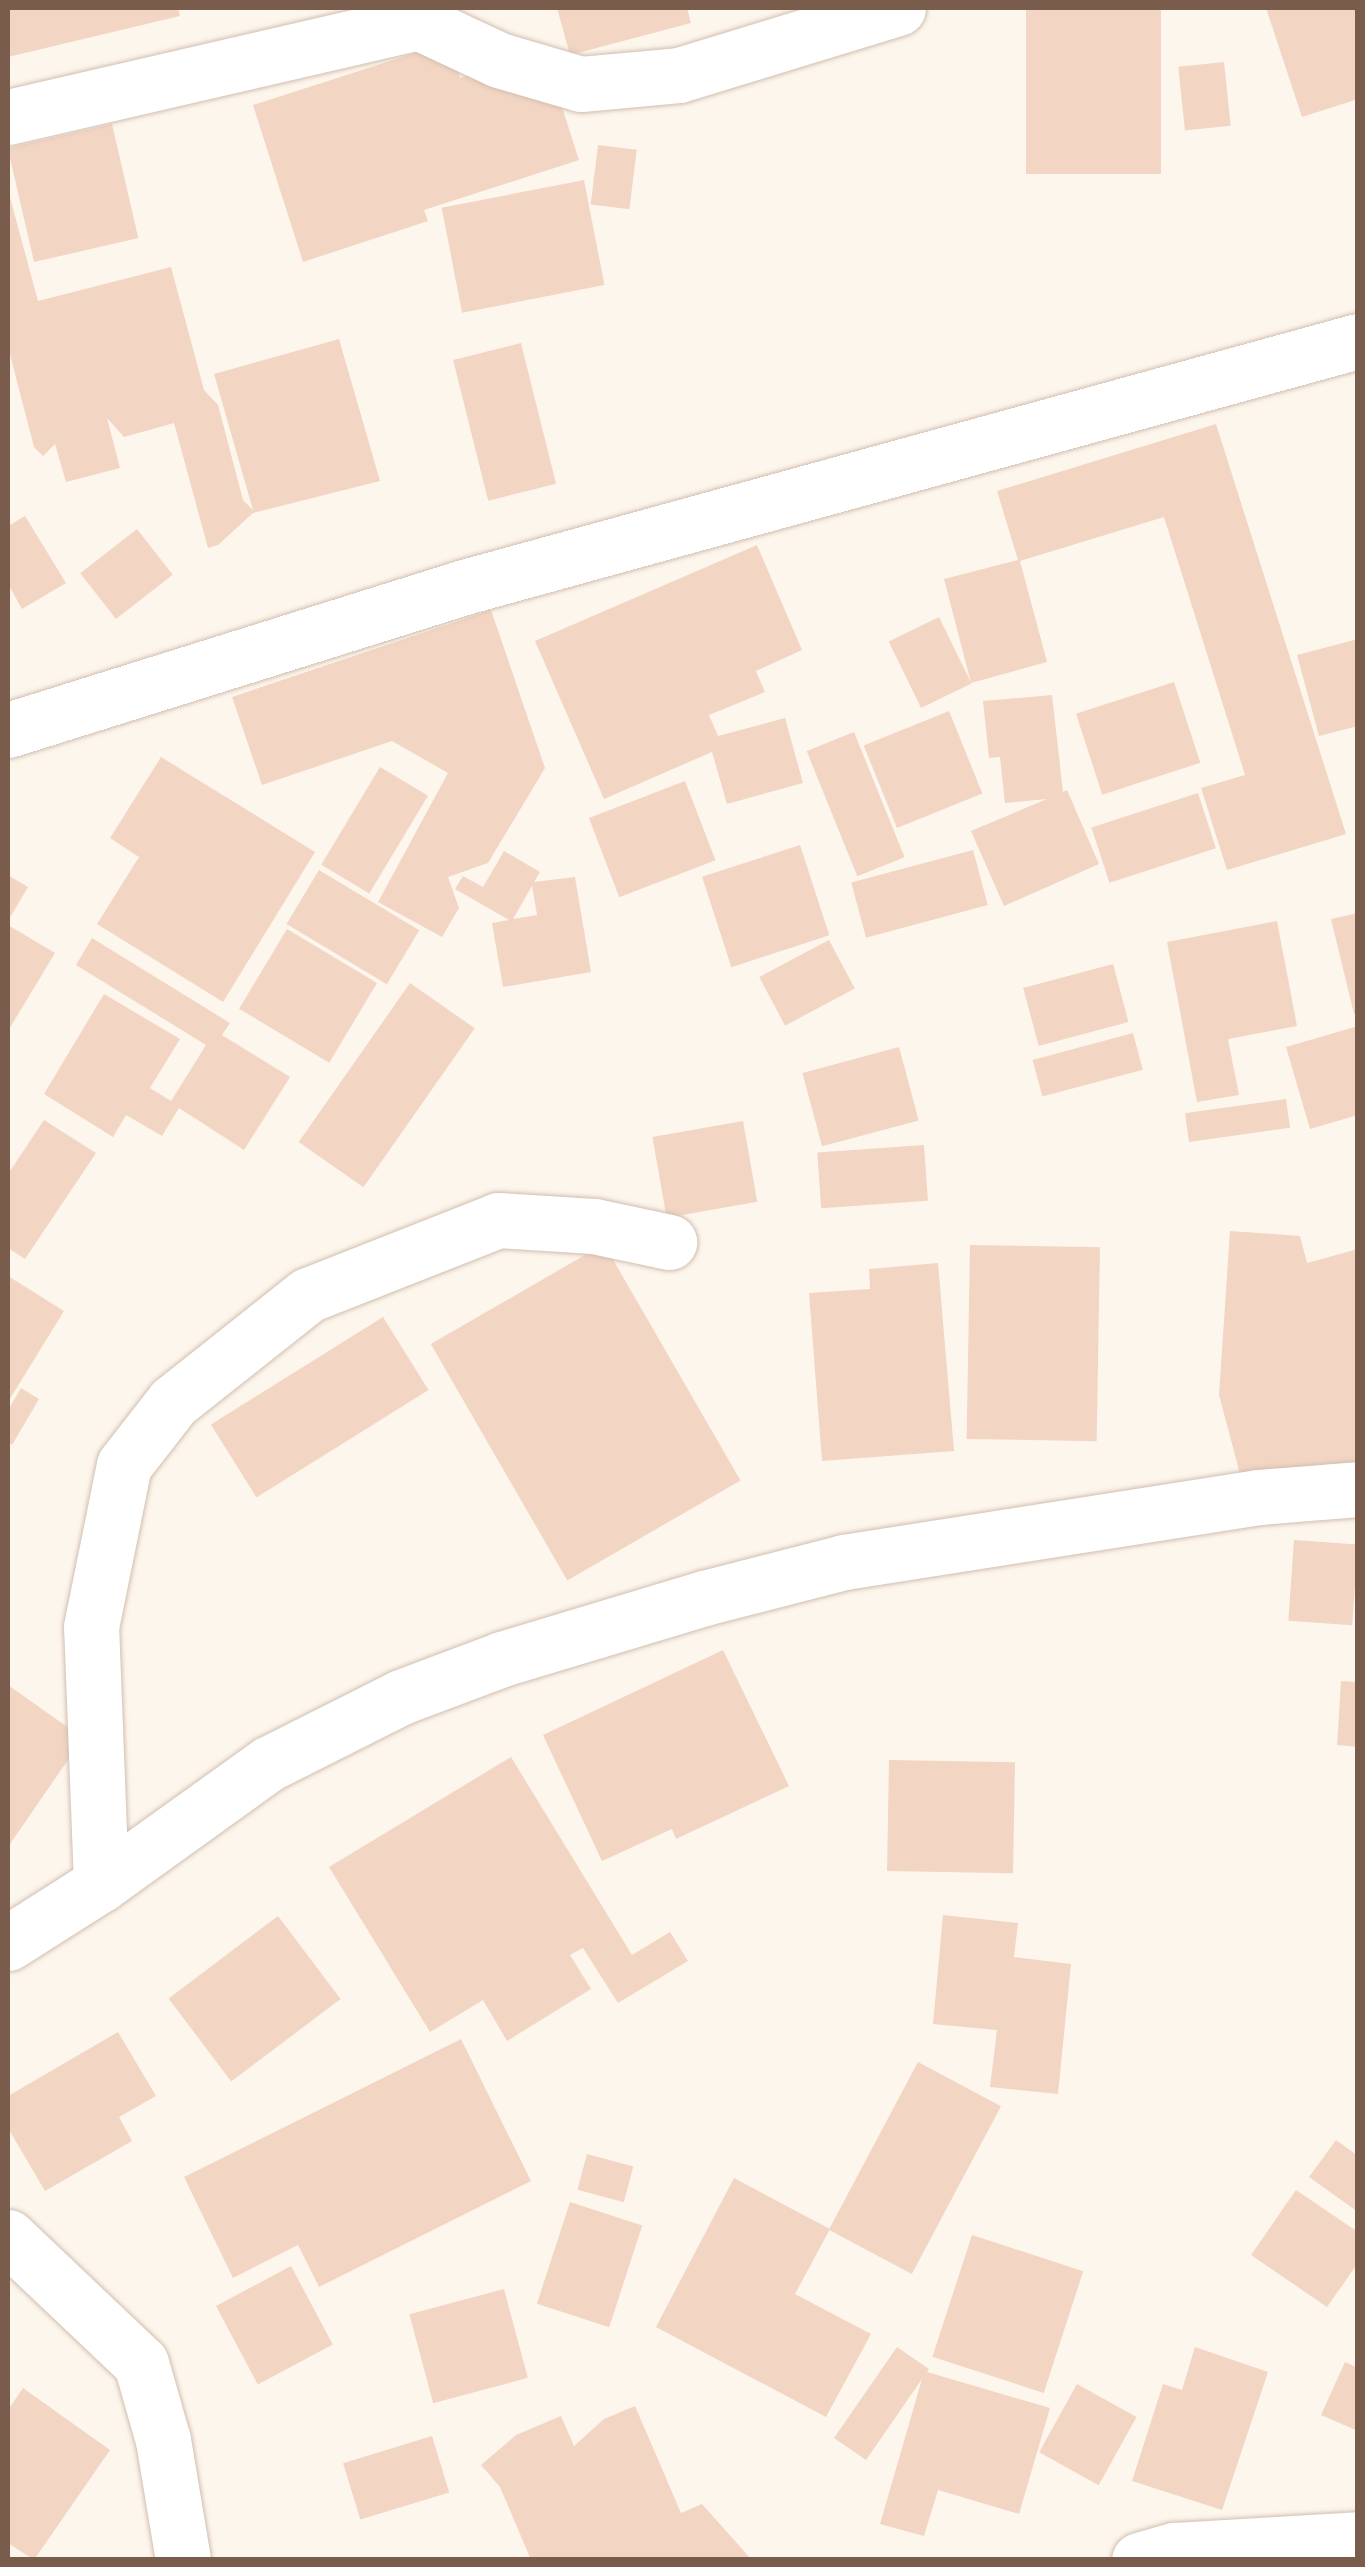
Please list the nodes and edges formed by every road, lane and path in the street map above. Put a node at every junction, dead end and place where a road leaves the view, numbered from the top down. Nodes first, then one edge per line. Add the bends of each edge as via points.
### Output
1 (898, 8) edge
2 (416, 15) edge
3 (8, 118) edge
4 (1358, 341) edge
5 (8, 730) edge
6 (669, 1242) dead end
7 (1358, 1489) edge
8 (101, 1884) junction
9 (8, 1944) edge
10 (8, 2237) edge
11 (1358, 2539) edge
12 (183, 2560) edge
13 (1140, 2560) edge

1 - 2 street via 678,74 581,84 499,60
2 - 3 street
4 - 5 street via 464,587
6 - 8 street via 594,1226 498,1220 308,1295 173,1402 124,1464 91,1626
7 - 8 street via 1259,1497 844,1562 605,1626 401,1697 284,1756
8 - 9 street
10 - 12 street via 141,2363 163,2440
11 - 13 street via 1176,2550

